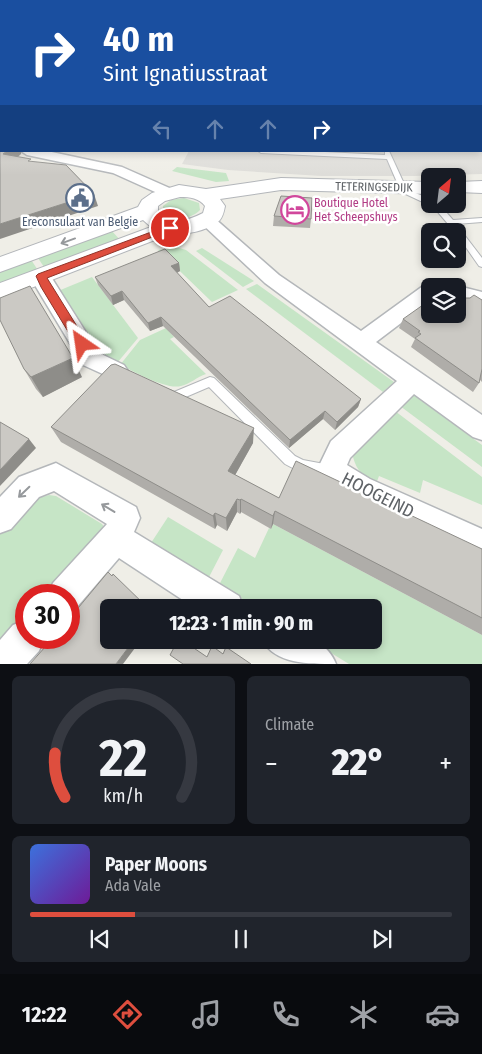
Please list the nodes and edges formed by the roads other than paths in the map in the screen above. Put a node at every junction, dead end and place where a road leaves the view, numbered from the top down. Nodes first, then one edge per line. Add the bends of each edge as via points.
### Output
1 (32, 152) edge
2 (94, 152) edge
3 (303, 152) edge
4 (387, 154) edge
5 (78, 161) junction
6 (466, 187) edge
7 (482, 187) edge
8 (399, 188) junction
9 (421, 188) edge
10 (421, 198) edge
11 (157, 201) junction
12 (443, 213) edge
13 (197, 215) junction
14 (482, 220) edge
15 (451, 222) junction
16 (478, 253) edge
17 (482, 264) edge
18 (0, 265) edge
19 (41, 276) junction
20 (0, 292) edge
21 (466, 294) edge
22 (421, 298) edge
23 (482, 299) edge
24 (360, 342) junction
25 (120, 373) edge
26 (412, 380) junction
27 (158, 390) edge
28 (482, 429) edge
29 (331, 470) junction
30 (0, 518) edge
31 (116, 538) junction
32 (482, 545) edge
33 (75, 584) edge
34 (213, 599) edge
35 (16, 649) edge
36 (294, 649) edge
37 (3, 664) edge
38 (318, 664) edge

1 - 5 street
2 - 5 street
3 - 4 lane
4 - 8 lane
5 - 11 street via 123,180
6 - 7 main road
8 - 9 main road, TETERINGSEDIJK
8 - 10 lane
8 - 13 main road, TETERINGSEDIJK via 319,186 244,196
11 - 13 main road via 188,191
11 - 13 main road via 147,216 152,222
11 -> 18 main road via 115,224
12 - 15 lane
13 - 19 main road, TETERINGSEDIJK
13 - 24 street via 256,267
14 - 15 lane
15 - 16 lane
16 - 17 lane
19 - 20 main road, TETERINGSEDIJK
19 - 25 street via 91,359
21 - 23 street
22 - 24 street
24 - 26 street
26 - 28 street
26 - 29 street, HOOGEIND via 340,450
27 - 29 lane via 174,397 210,381 290,460 301,466
29 - 32 street, HOOGEIND via 360,489
31 -> 30 street via 125,518 56,477 29,487
31 - 33 street
31 - 34 street
35 - 37 street
36 - 38 street

